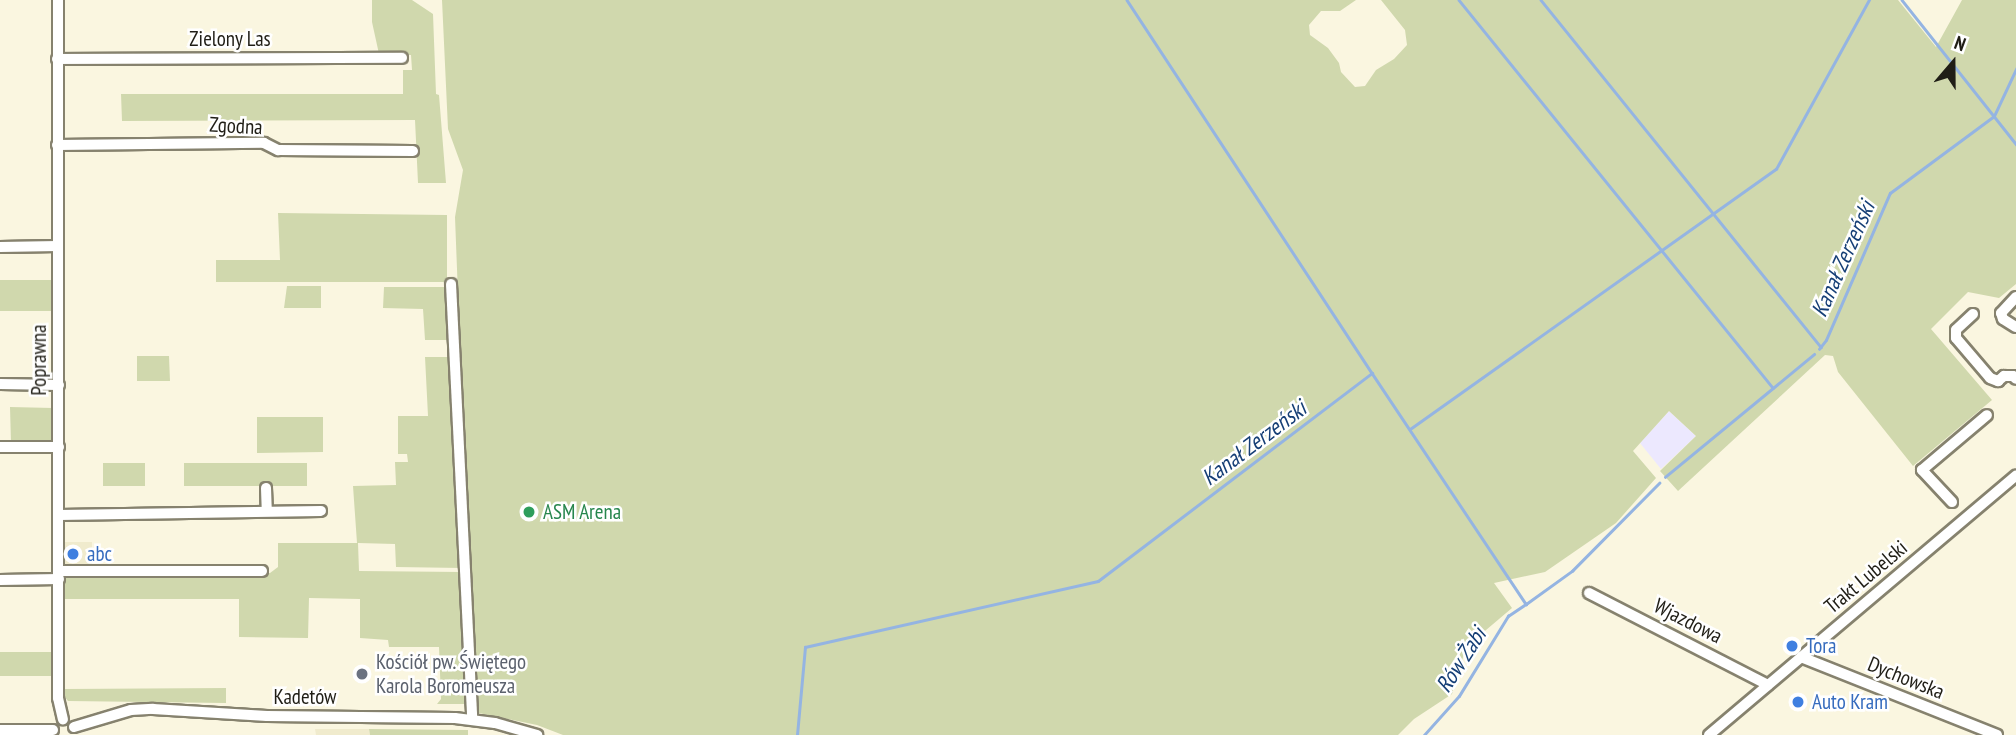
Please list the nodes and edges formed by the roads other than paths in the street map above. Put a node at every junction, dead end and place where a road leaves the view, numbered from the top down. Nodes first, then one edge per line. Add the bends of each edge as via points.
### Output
1 (58, 0) edge
2 (402, 58) dead end
3 (57, 59) junction
4 (57, 145) junction
5 (413, 151) dead end
6 (58, 246) junction
7 (0, 247) edge
8 (451, 285) dead end
9 (2016, 297) edge
10 (1973, 314) dead end
11 (2016, 327) edge
12 (2016, 379) edge
13 (0, 384) edge
14 (59, 385) junction
15 (1987, 415) dead end
16 (0, 447) edge
17 (59, 447) junction
18 (2016, 476) edge
19 (266, 488) dead end
20 (1952, 502) dead end
21 (267, 511) junction
22 (321, 511) dead end
23 (59, 515) junction
24 (262, 571) dead end
25 (59, 575) junction
26 (0, 580) edge
27 (1589, 593) dead end
28 (1801, 657) junction
29 (1768, 685) junction
30 (63, 719) junction
31 (472, 719) junction
32 (0, 730) edge
33 (74, 731) edge
34 (54, 733) edge
35 (537, 735) edge
36 (1709, 735) edge
37 (1997, 735) edge

1 - 3 street, Poprawna
2 - 3 street, Zielony Las
3 - 4 street, Poprawna
4 - 5 street, Zgodna via 264,143 278,150
4 - 6 street, Poprawna
6 - 7 street
6 - 14 street, Poprawna
8 - 31 street
9 - 11 street via 2001,313
10 - 12 street via 1956,330 1956,338 1990,378
13 - 14 street
14 - 17 street, Poprawna
15 - 20 street via 1922,470
16 - 17 street
17 - 23 street, Poprawna
18 - 28 street, Trakt Lubelski
19 - 21 street
21 - 22 street
21 - 23 street
23 - 25 street, Poprawna
24 - 25 street
25 - 26 street
25 - 30 street, Poprawna via 58,698
27 - 29 street, Wjazdowa
28 - 29 street, Trakt Lubelski
28 - 37 street, Dychowska
29 - 36 street, Trakt Lubelski
30 - 33 street via 71,722
30 - 34 street
31 - 33 street, Kadetów via 140,709
31 - 35 street, Kadetów
32 - 34 street

